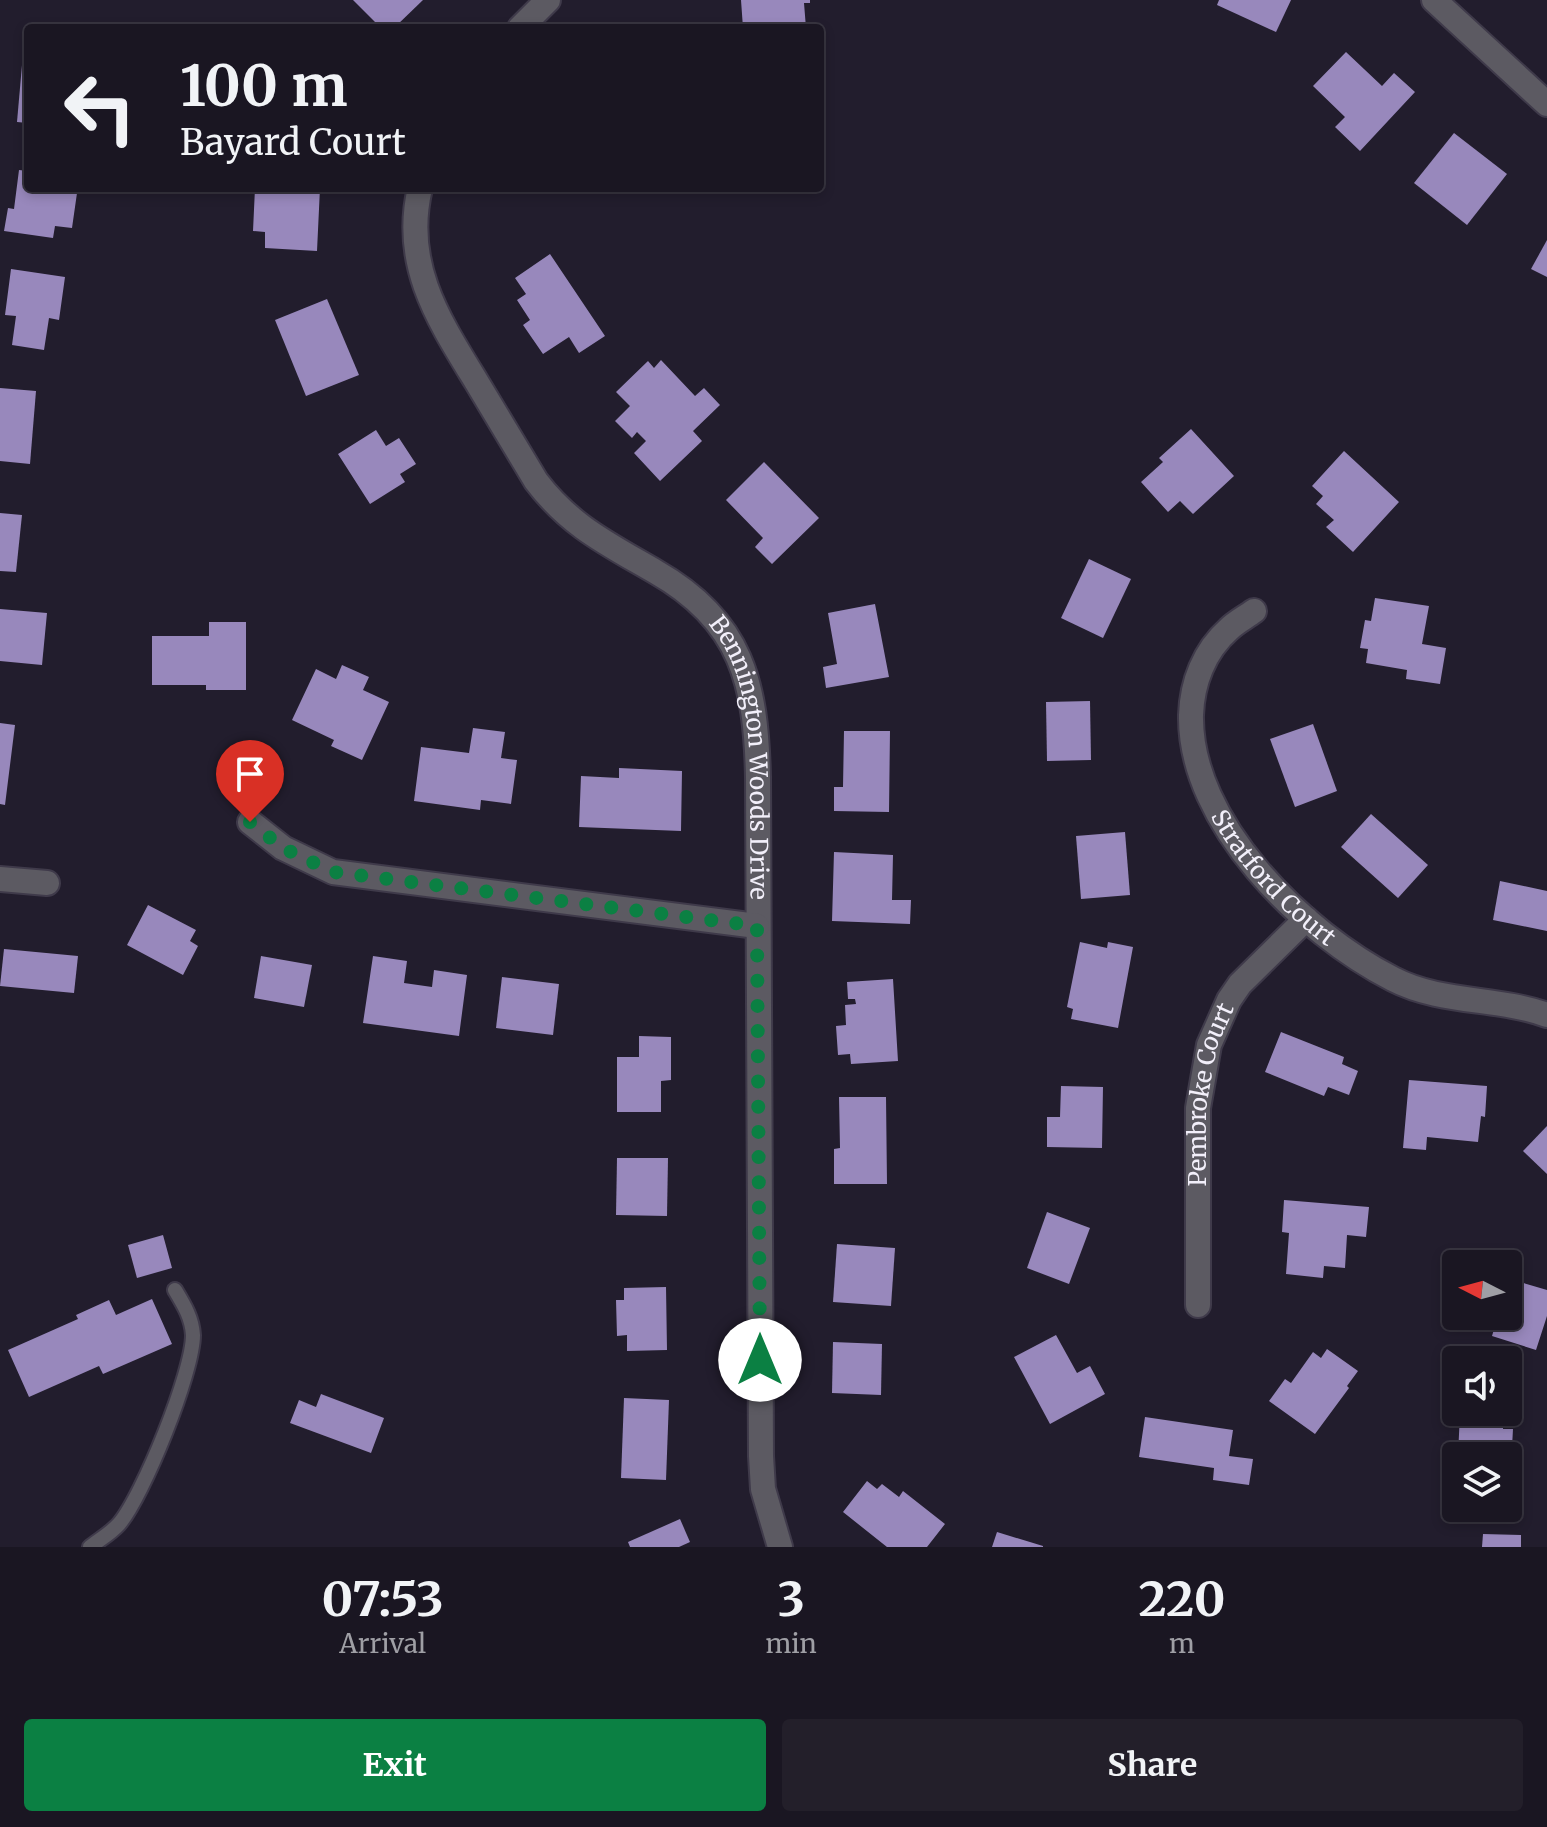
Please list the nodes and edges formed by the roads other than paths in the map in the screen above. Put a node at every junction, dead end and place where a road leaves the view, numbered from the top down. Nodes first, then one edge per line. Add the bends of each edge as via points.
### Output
1 (548, 0) edge
2 (1434, 0) edge
3 (524, 24) edge
4 (1547, 104) edge
5 (419, 192) edge
6 (1254, 611) dead end
7 (250, 822) dead end
8 (0, 879) edge
9 (47, 883) dead end
10 (1306, 919) junction
11 (757, 926) junction
12 (1547, 1015) edge
13 (175, 1290) dead end
14 (1198, 1305) dead end
15 (90, 1547) edge
16 (780, 1547) edge

1 - 3 street
2 - 4 street
5 - 11 street, Bennington Woods Drive via 415,245 431,303 536,481 553,504 598,540 702,604 736,650 757,742
6 - 10 street, Stratford Court via 1229,628 1199,671 1191,702 1193,751 1218,817
7 - 11 street via 283,848 333,872
8 - 9 street
10 - 12 street, Stratford Court via 1361,961 1405,984
10 - 14 street, Pembroke Court via 1240,984 1209,1045 1198,1108
11 - 16 street, Bennington Woods Drive via 761,1456 765,1501
13 - 15 lane via 189,1314 193,1336 187,1371 144,1483 119,1525

